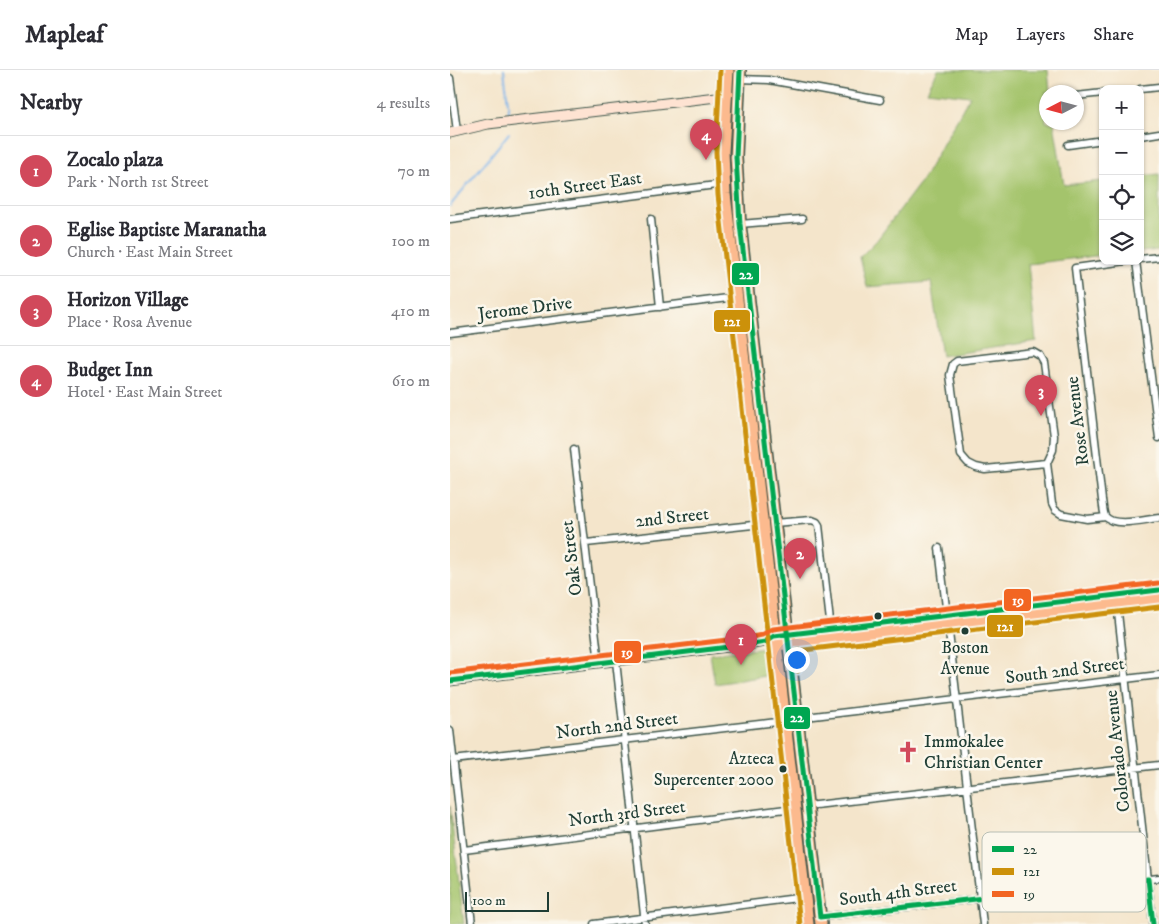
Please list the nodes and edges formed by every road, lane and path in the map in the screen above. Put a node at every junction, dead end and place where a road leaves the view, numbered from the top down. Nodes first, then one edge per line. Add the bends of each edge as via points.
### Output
1 (728, 70) edge
2 (740, 74) edge
3 (450, 78) edge
4 (1159, 87) edge
5 (1144, 89) edge
6 (1099, 93) edge
7 (1084, 95) edge
8 (725, 96) junction
9 (738, 97) junction
10 (880, 100) dead end
11 (453, 132) edge
12 (1159, 134) edge
13 (1144, 136) edge
14 (1099, 141) edge
15 (1068, 145) dead end
16 (724, 184) junction
17 (450, 218) edge
18 (651, 219) dead end
19 (802, 219) dead end
20 (740, 224) junction
21 (1159, 257) edge
22 (1144, 259) edge
23 (1099, 265) edge
24 (1137, 265) edge
25 (742, 296) junction
26 (660, 307) junction
27 (450, 333) edge
28 (1159, 438) edge
29 (574, 449) dead end
30 (1047, 463) junction
31 (1106, 517) junction
32 (1159, 518) edge
33 (768, 523) junction
34 (586, 543) junction
35 (939, 548) dead end
36 (1159, 590) edge
37 (1159, 599) edge
38 (1116, 600) junction
39 (947, 620) junction
40 (831, 630) junction
41 (866, 630) junction
42 (787, 639) junction
43 (772, 641) junction
44 (616, 661) junction
45 (599, 663) junction
46 (1159, 675) edge
47 (1125, 679) junction
48 (450, 681) edge
49 (957, 700) junction
50 (797, 718) junction
51 (785, 721) junction
52 (450, 730) edge
53 (625, 740) junction
54 (453, 760) junction
55 (1159, 765) edge
56 (1135, 768) junction
57 (967, 788) junction
58 (807, 806) junction
59 (794, 808) junction
60 (634, 828) junction
61 (1142, 832) edge
62 (464, 850) junction
63 (801, 862) junction
64 (1146, 862) edge
65 (1159, 878) edge
66 (1148, 879) junction
67 (805, 897) junction
68 (980, 899) junction
69 (645, 921) edge
70 (820, 921) edge
71 (472, 924) edge
72 (594, 924) edge
73 (808, 924) edge
74 (983, 924) edge
75 (1153, 924) edge

1 - 8 highway
2 - 9 highway
2 - 10 street
3 - 11 street
4 - 5 street
6 - 7 street
8 - 9 highway
8 - 11 street via 488,124
8 - 16 highway
9 - 20 highway via 736,172
12 - 13 street
14 - 15 street
16 - 17 street, 10th Street East
16 - 25 highway
18 - 26 street
19 - 20 street
20 - 25 highway
21 - 22 street
23 - 31 street, Rose Avenue via 1075,268
24 - 28 street
25 - 26 street, Jerome Drive
25 - 33 highway
26 - 27 street, Jerome Drive
29 - 34 street, Oak Street
30 - 30 street via 1054,436 1044,363 1040,356 1033,352 953,364 950,375 960,451 968,463 985,469
30 - 31 street via 1055,510 1087,518
31 - 32 street via 1118,523
33 - 34 street, 2nd Street
33 - 40 street, 2nd Street via 806,519 820,525
33 - 42 highway
33 - 43 highway
34 - 45 street, Oak Street
35 - 39 street
36 - 38 main road
37 - 38 main road
38 - 39 main road
38 - 47 street, Colorado Avenue
39 - 41 main road
39 - 49 street
40 - 41 main road
40 - 42 main road
41 - 42 main road
42 - 43 main road
42 - 50 highway
43 - 44 street
43 - 51 highway
44 - 45 street
44 - 53 street
45 - 48 street
46 - 47 street, South 2nd Street
47 - 49 street, South 2nd Street
47 - 56 street, Colorado Avenue
49 - 50 street, South 2nd Street
49 - 57 street
50 - 58 highway
51 - 53 street, North 2nd Street
51 - 59 highway
52 - 54 street
53 - 54 street, North 2nd Street
53 - 60 street
54 - 62 street
55 - 56 street
56 - 57 street
56 - 61 street, Colorado Avenue
57 - 58 street
57 - 68 street
58 - 59 highway
58 - 70 highway
59 - 60 street, North 3rd Street
59 - 63 highway
60 - 62 street, North 3rd Street
60 - 69 street
62 - 71 street
63 - 67 highway
63 - 70 main road via 812,912
64 - 66 street, Colorado Avenue
65 - 66 street, South 4th Street
66 - 75 street, Colorado Avenue
67 - 69 street
67 - 73 highway
68 - 70 street, South 4th Street
68 - 74 street
69 - 72 street

